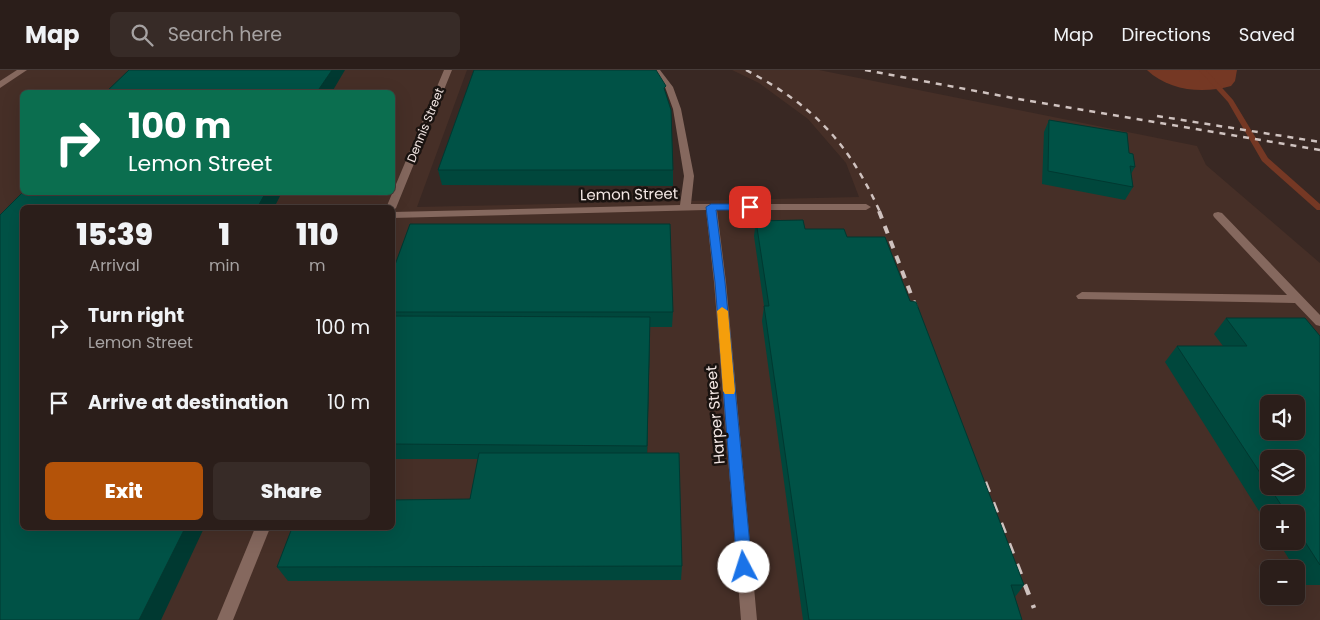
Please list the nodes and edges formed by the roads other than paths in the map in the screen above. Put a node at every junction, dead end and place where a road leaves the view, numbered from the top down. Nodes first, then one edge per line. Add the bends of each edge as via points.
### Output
1 (23, 70) edge
2 (448, 70) edge
3 (656, 70) edge
4 (0, 85) edge
5 (392, 205) edge
6 (711, 207) junction
7 (685, 208) junction
8 (866, 208) dead end
9 (395, 215) edge
10 (1218, 215) dead end
11 (1082, 296) dead end
12 (1298, 299) junction
13 (1320, 322) edge
14 (261, 530) edge
15 (225, 620) edge
16 (749, 620) edge

1 - 4 street
2 - 5 street, Dennis Street
3 - 7 street via 669,87 677,109 689,176
6 - 7 street, Lemon Street
6 - 8 street, Lemon Street
6 - 16 street, Harper Street
7 - 9 street, Lemon Street
10 - 12 street
11 - 12 street
12 - 13 street
14 - 15 street

